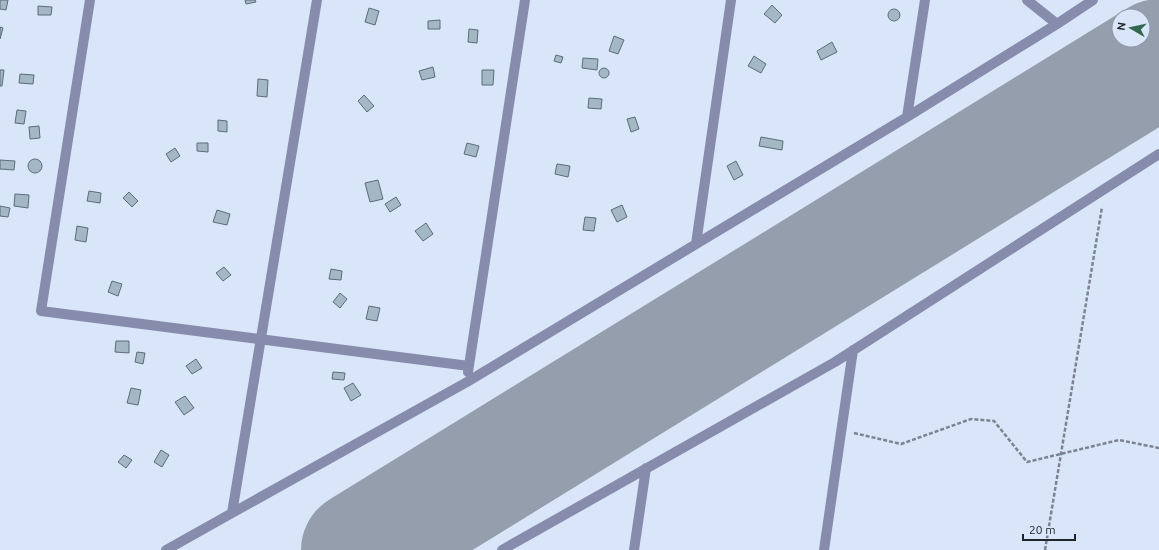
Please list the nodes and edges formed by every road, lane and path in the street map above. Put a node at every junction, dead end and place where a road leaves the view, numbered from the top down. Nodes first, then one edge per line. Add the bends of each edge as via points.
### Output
1 (90, 0) edge
2 (525, 0) edge
3 (731, 0) edge
4 (925, 0) edge
5 (1027, 0) edge
6 (1093, 0) edge
7 (315, 2) edge
8 (1057, 24) junction
9 (907, 117) junction
10 (1159, 154) edge
11 (1105, 188) junction
12 (696, 244) junction
13 (261, 338) junction
14 (853, 350) junction
15 (469, 366) junction
16 (467, 382) junction
17 (842, 430) junction
18 (1159, 448) edge
19 (1062, 453) junction
20 (646, 468) junction
21 (232, 513) junction
22 (166, 550) edge
23 (502, 550) edge
24 (634, 550) edge
25 (824, 550) edge
26 (1046, 550) edge

1 - 13 street via 41,311
2 - 15 street
3 - 12 street
4 - 9 street
5 - 8 street
6 - 8 street
7 - 13 street
8 - 9 street
9 - 12 street
10 - 11 street
11 - 14 street
11 - 19 path
12 - 16 street
13 - 15 street
13 - 21 street
14 - 17 street
14 - 20 street
15 - 16 street
16 - 21 street
17 - 19 path via 901,444 971,419 994,421 1027,462
17 - 25 street
18 - 19 path via 1119,440
19 - 26 path
20 - 23 street
20 - 24 street
21 - 22 street

